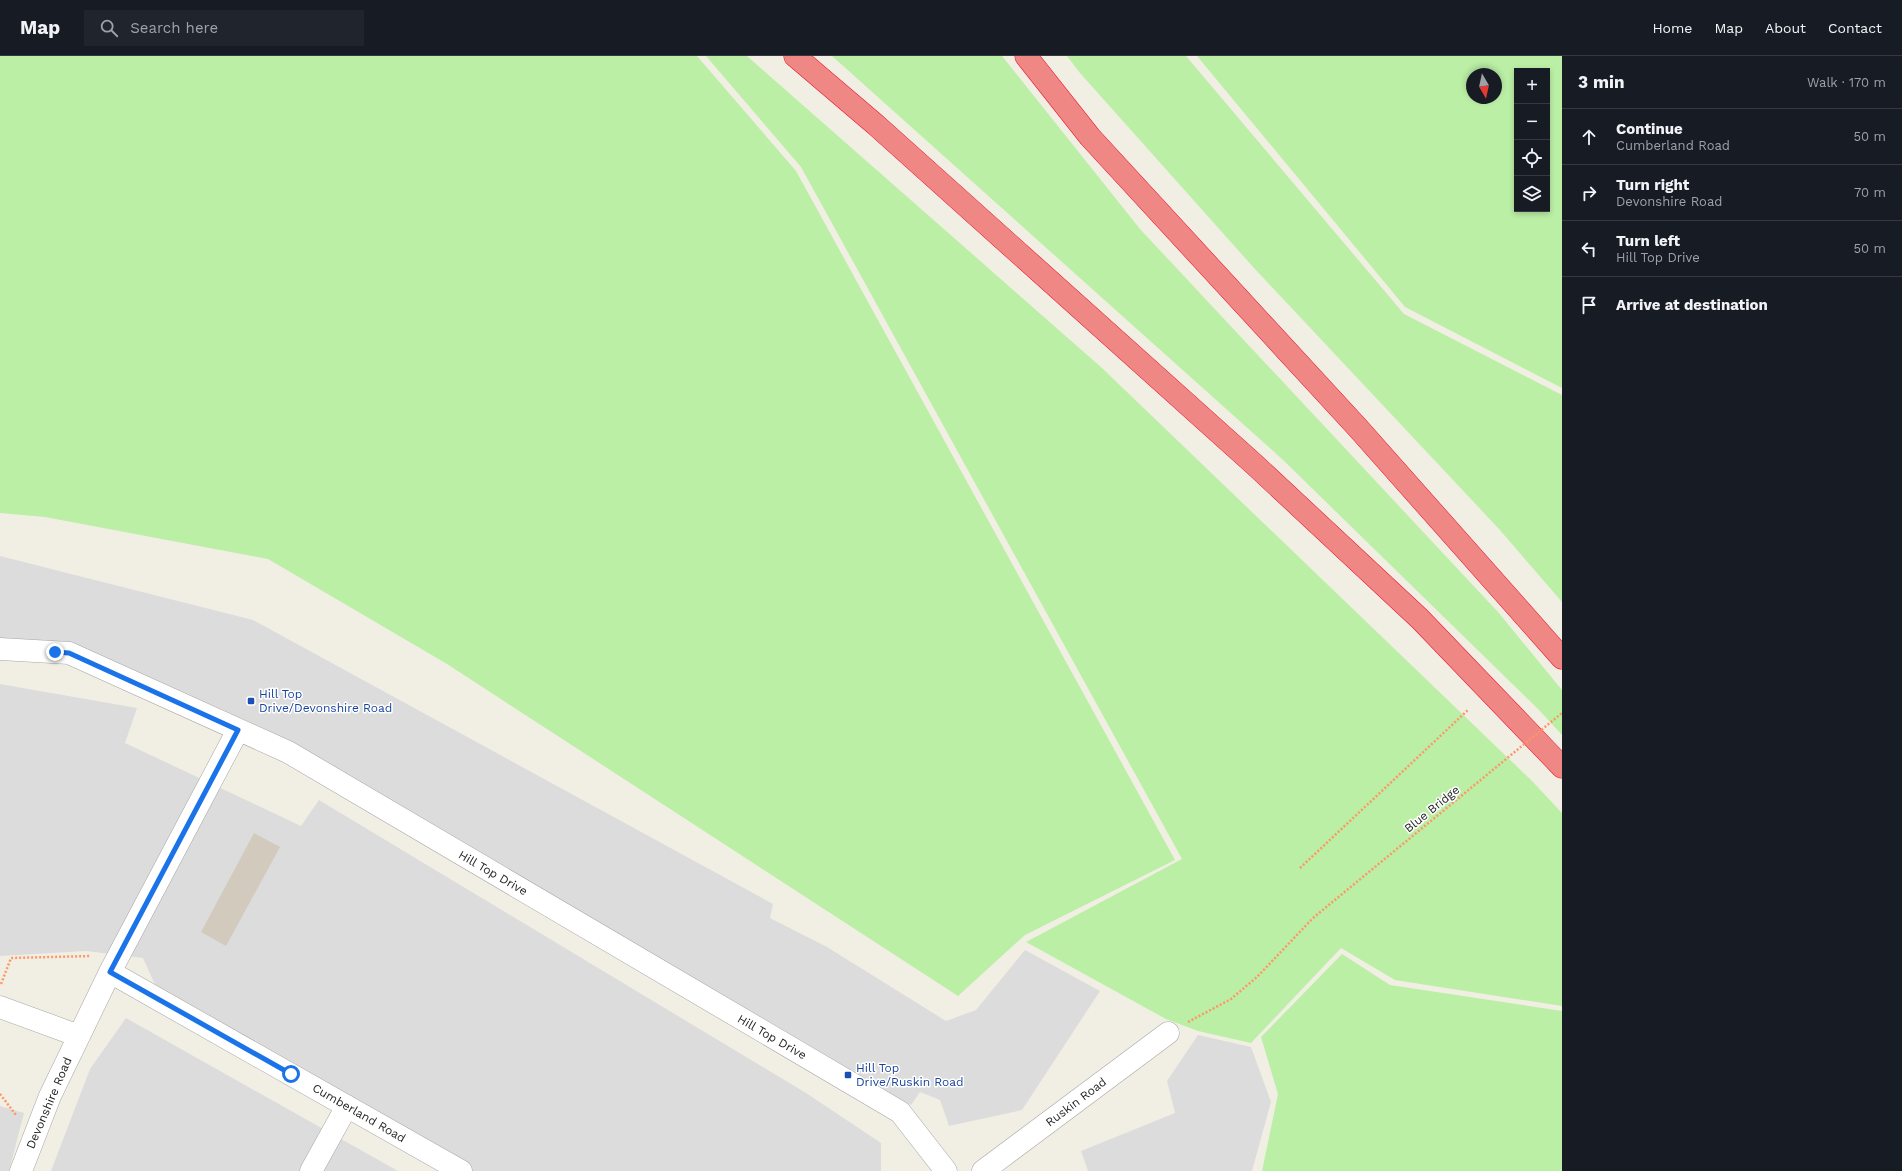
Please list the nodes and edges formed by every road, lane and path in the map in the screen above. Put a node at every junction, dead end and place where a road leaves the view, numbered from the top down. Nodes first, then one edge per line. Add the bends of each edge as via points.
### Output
1 (795, 56) edge
2 (1026, 56) edge
3 (0, 649) edge
4 (1562, 658) edge
5 (1469, 709) dead end
6 (1562, 713) edge
7 (238, 730) junction
8 (1562, 767) edge
9 (1300, 868) dead end
10 (114, 965) junction
11 (0, 987) edge
12 (0, 1007) edge
13 (1168, 1033) joint
14 (79, 1036) junction
15 (347, 1106) junction
16 (21, 1171) edge
17 (311, 1171) edge
18 (461, 1171) edge
19 (946, 1171) edge
20 (984, 1171) edge

1 - 8 highway via 1255,465 1420,619
2 - 4 highway via 1090,137 1358,428
3 - 7 street, Hill Top Drive via 69,653
5 - 9 path
6 - 13 path, Blue Bridge, bridge via 1313,918 1257,977 1231,999
7 - 10 street, Devonshire Road
7 - 19 street, Hill Top Drive via 288,752 900,1112
10 - 11 path via 96,956 11,958
10 - 14 street, Devonshire Road
10 - 15 street, Cumberland Road
12 - 14 street
13 - 20 street, Ruskin Road
14 - 16 street, Devonshire Road via 50,1096
15 - 17 street
15 - 18 street, Cumberland Road

